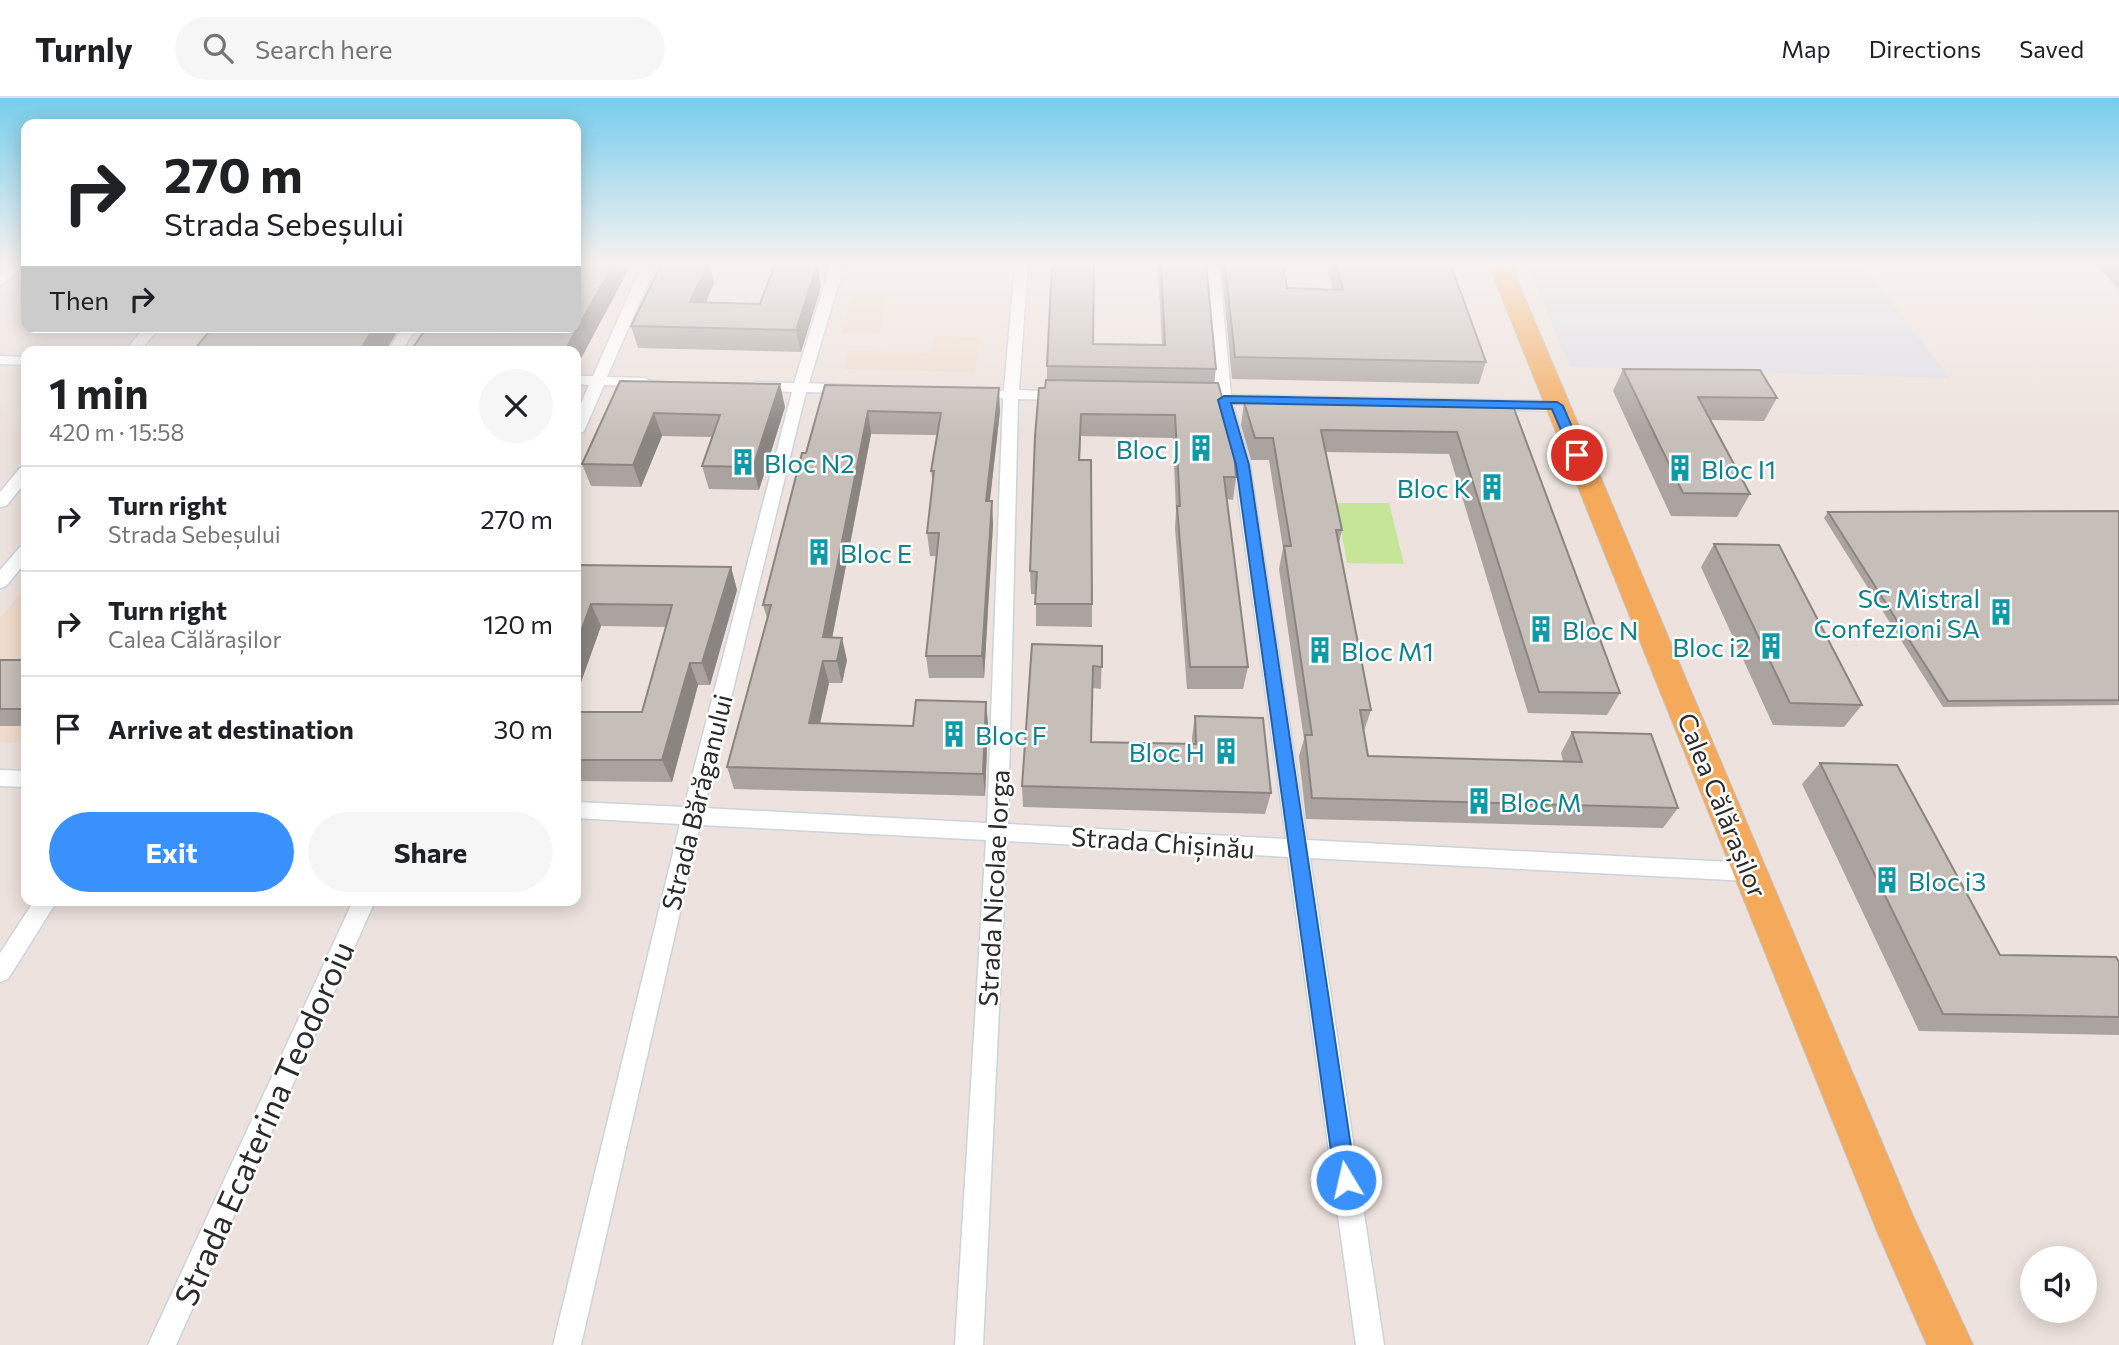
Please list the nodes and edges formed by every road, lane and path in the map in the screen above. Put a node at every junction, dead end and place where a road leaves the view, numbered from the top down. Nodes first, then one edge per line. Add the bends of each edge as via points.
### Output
1 (624, 321) edge
2 (820, 321) edge
3 (1017, 321) edge
4 (1217, 321) edge
5 (1523, 321) edge
6 (0, 360) edge
7 (21, 361) edge
8 (581, 380) edge
9 (598, 380) junction
10 (666, 383) edge
11 (733, 385) edge
12 (800, 388) junction
13 (866, 390) edge
14 (985, 394) edge
15 (1011, 394) junction
16 (1077, 396) edge
17 (1197, 399) edge
18 (1224, 400) junction
19 (1557, 406) junction
20 (581, 419) edge
21 (21, 478) edge
22 (0, 502) edge
23 (21, 557) edge
24 (0, 582) edge
25 (0, 778) edge
26 (21, 779) edge
27 (581, 810) edge
28 (692, 816) junction
29 (997, 831) junction
30 (1296, 850) junction
31 (1749, 872) junction
32 (43, 906) edge
33 (362, 906) edge
34 (0, 972) edge
35 (162, 1345) edge
36 (567, 1345) edge
37 (969, 1345) edge
38 (1370, 1345) edge
39 (1950, 1345) edge

1 - 9 street
2 - 12 street, Strada Bărăganului
3 - 15 street, Strada Nicolae Iorga
4 - 18 street
5 - 19 main road, Calea Călărașilor
6 - 7 street
8 - 9 street
9 - 10 street
9 - 20 street
11 - 12 street
12 - 13 street
12 - 28 street, Strada Bărăganului
14 - 15 street
15 - 16 street
15 - 29 street, Strada Nicolae Iorga
17 - 18 street
18 - 19 street
18 - 30 street via 1242,465
19 - 31 main road, Calea Călărașilor
21 - 22 street
23 - 24 street
25 - 26 street
27 - 28 street, Strada Chișinău
28 - 29 street, Strada Chișinău
28 - 36 street, Strada Bărăganului
29 - 30 street, Strada Chișinău
29 - 37 street, Strada Nicolae Iorga
30 - 31 street, Strada Chișinău
30 - 38 street
31 - 39 main road, Calea Călărașilor
32 - 34 street
33 - 35 street, Strada Ecaterina Teodoroiu

